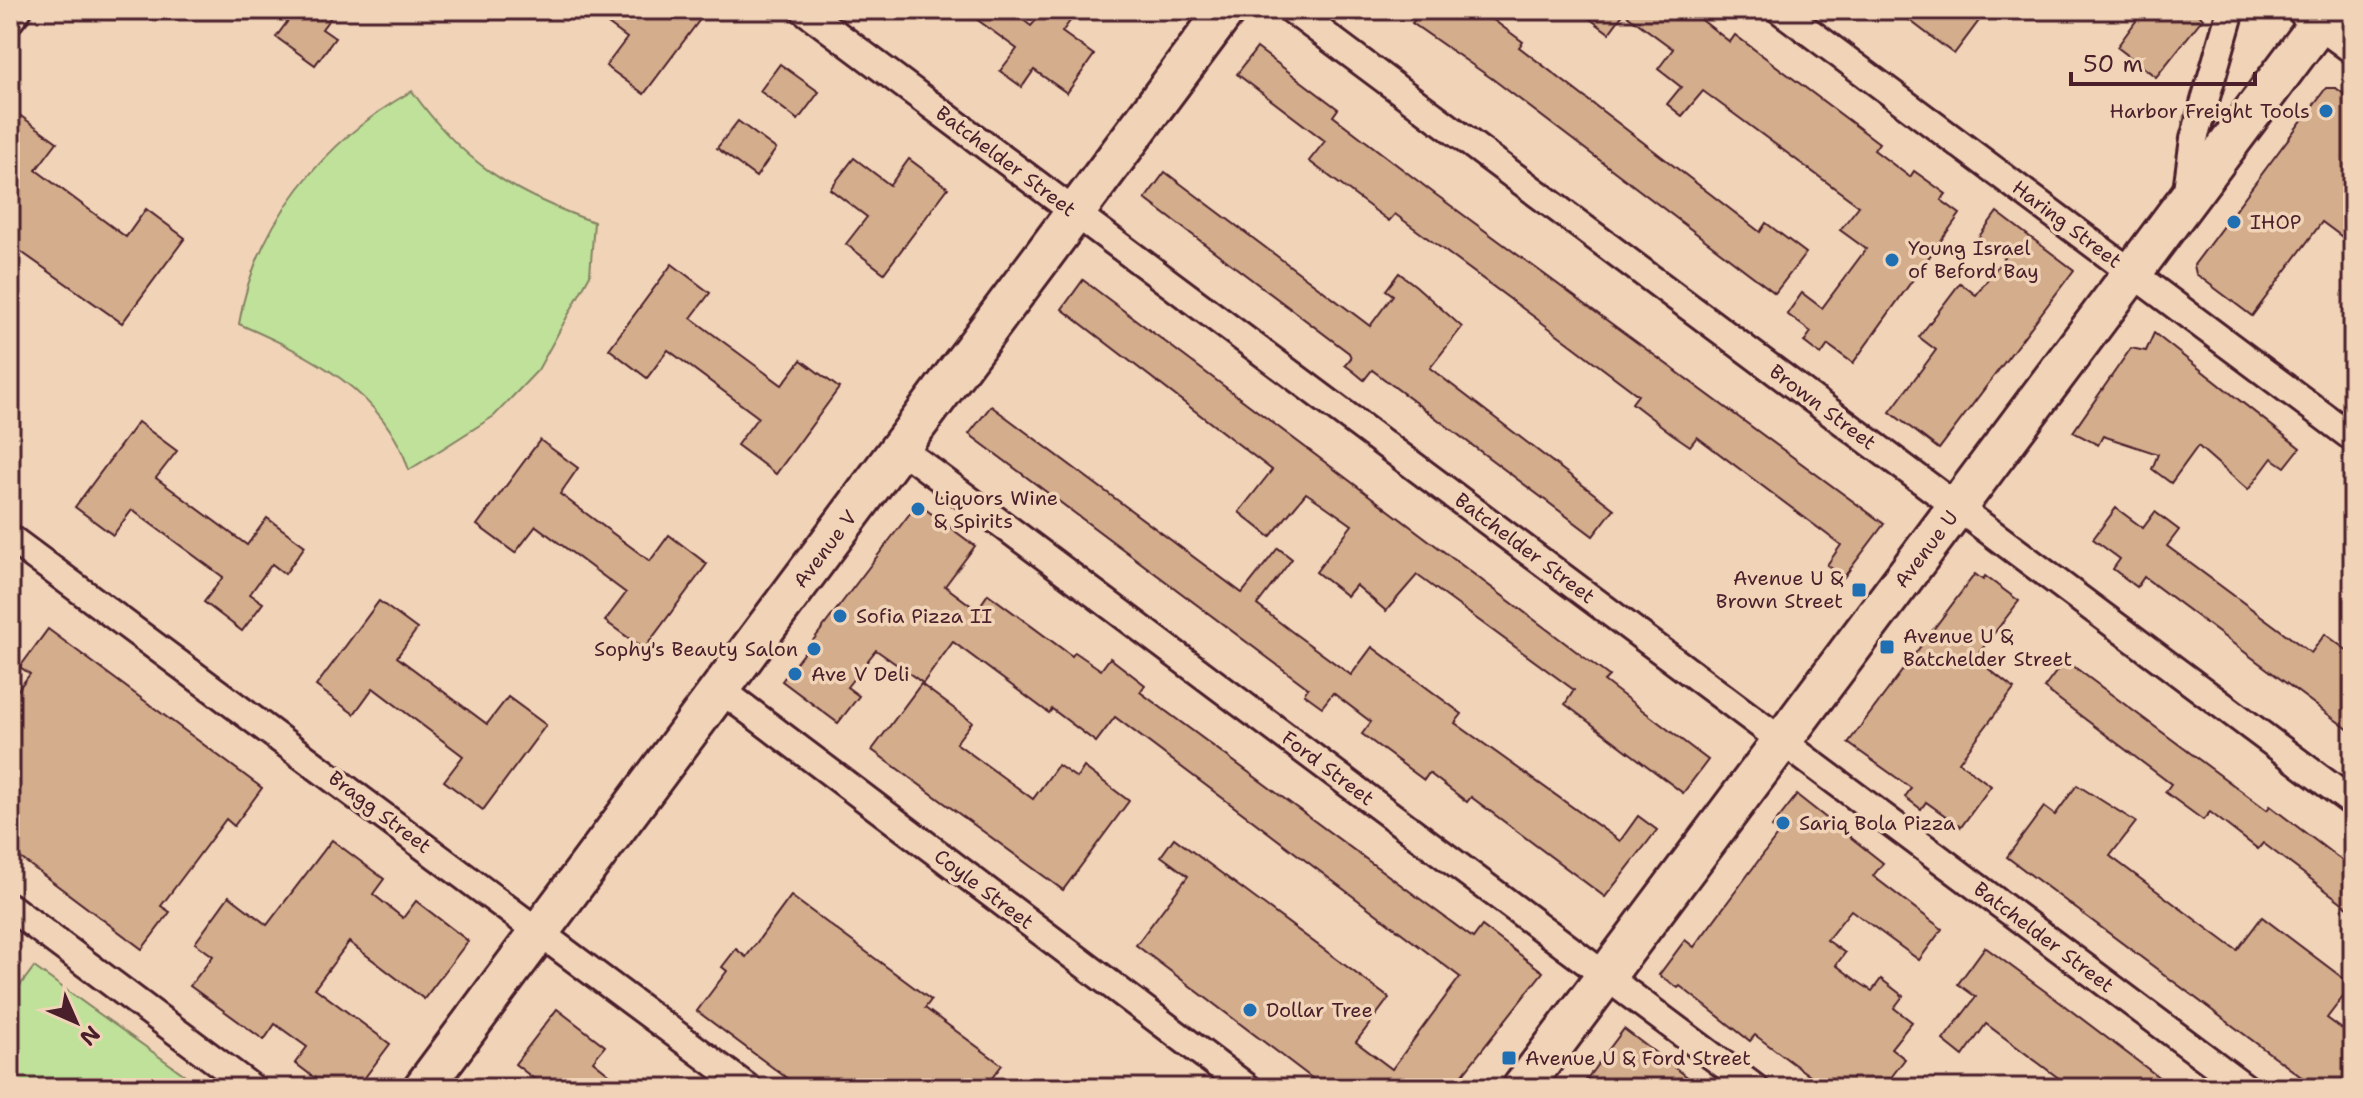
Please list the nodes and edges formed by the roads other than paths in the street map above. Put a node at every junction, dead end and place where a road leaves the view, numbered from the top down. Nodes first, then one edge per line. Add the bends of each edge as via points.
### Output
1 (18, 10) edge
2 (804, 10) edge
3 (1226, 10) edge
4 (1292, 10) edge
5 (1780, 10) edge
6 (2231, 10) edge
7 (2320, 13) edge
8 (10, 20) edge
9 (2353, 43) edge
10 (2185, 204) junction
11 (1075, 213) junction
12 (2133, 273) junction
13 (2353, 438) edge
14 (900, 448) junction
15 (1957, 507) junction
16 (10, 538) edge
17 (720, 689) junction
18 (1782, 741) junction
19 (2353, 803) edge
20 (10, 907) edge
21 (540, 931) junction
22 (1606, 976) junction
23 (252, 1088) edge
24 (423, 1088) edge
25 (748, 1088) edge
26 (1248, 1088) edge
27 (1522, 1088) edge
28 (1755, 1088) edge
29 (2246, 1088) edge

1 - 8 street
2 - 11 street, Batchelder Street
3 - 11 main road, Avenue V
4 - 15 street, Brown Street
5 - 12 street, Haring Street
6 - 10 street via 2194,139
7 - 9 main road
7 - 10 main road, Avenue U
10 - 12 main road, Avenue U
11 - 14 main road, Avenue V
11 - 18 street, Batchelder Street
12 - 13 street, Haring Street
12 - 15 main road, Avenue U
14 - 17 main road, Avenue V
14 - 22 street, Ford Street
15 - 18 main road, Avenue U
15 - 19 street, Brown Street
16 - 21 street, Bragg Street
17 - 21 main road, Avenue V
17 - 26 street, Coyle Street
18 - 22 main road, Avenue U
18 - 29 street, Batchelder Street
20 - 23 street
21 - 24 main road, Avenue V
21 - 25 street, Bragg Street
22 - 27 main road, Avenue U
22 - 28 street, Ford Street

